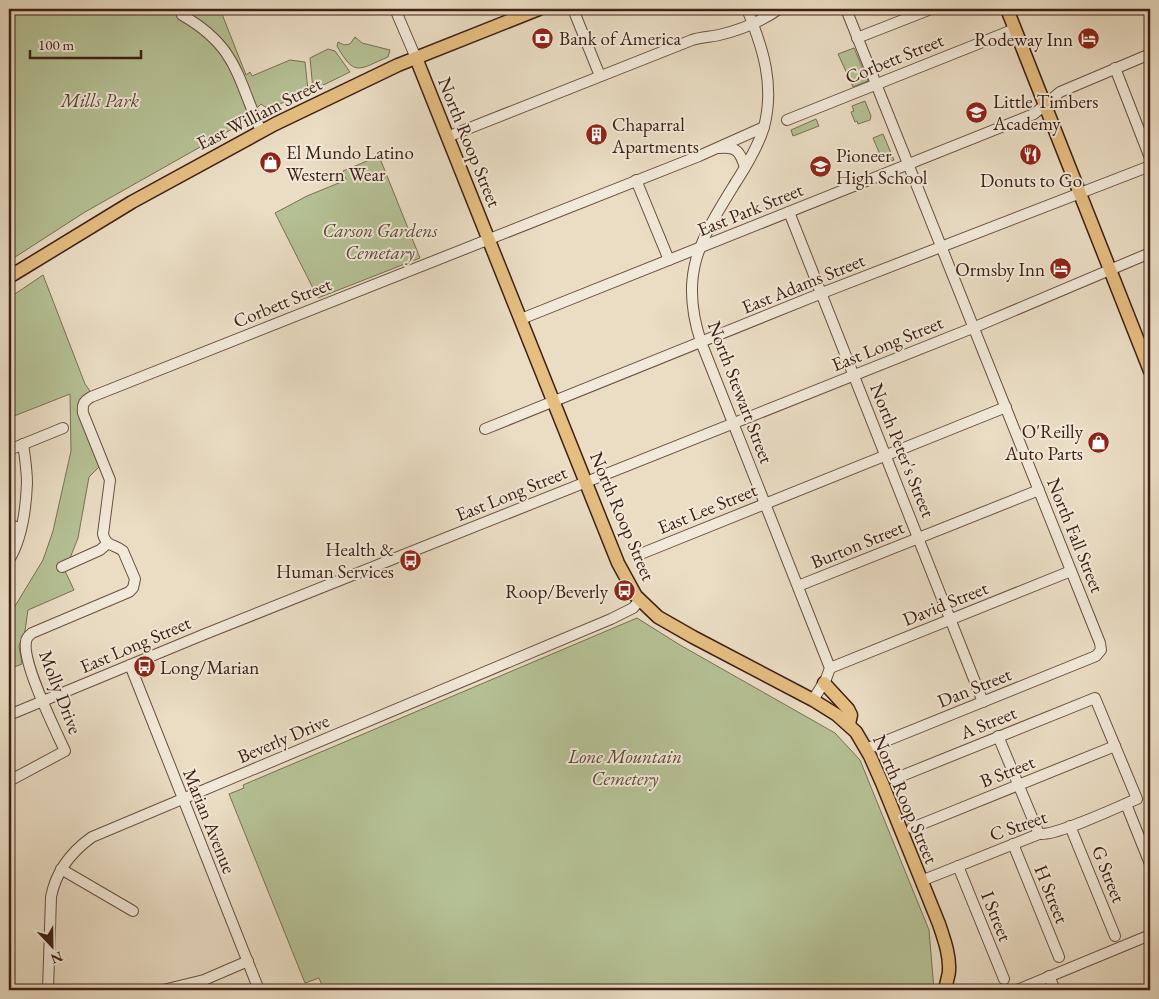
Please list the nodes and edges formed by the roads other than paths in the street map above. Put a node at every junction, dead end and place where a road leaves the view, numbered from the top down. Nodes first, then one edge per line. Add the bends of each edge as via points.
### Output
1 (395, 9) edge
2 (539, 9) edge
3 (573, 9) edge
4 (747, 9) edge
5 (779, 9) edge
6 (846, 9) edge
7 (931, 9) edge
8 (1007, 9) edge
9 (182, 15) dead end
10 (753, 23) junction
11 (1015, 29) junction
12 (857, 38) junction
13 (1150, 54) edge
14 (416, 58) junction
15 (1115, 68) junction
16 (600, 76) junction
17 (876, 85) junction
18 (1045, 105) junction
19 (787, 120) dead end
20 (764, 127) junction
21 (261, 131) junction
22 (448, 137) junction
23 (716, 149) junction
24 (1150, 158) edge
25 (907, 165) junction
26 (1150, 166) edge
27 (745, 167) junction
28 (636, 180) junction
29 (1079, 193) junction
30 (789, 212) junction
31 (488, 240) junction
32 (941, 247) junction
33 (699, 248) junction
34 (1150, 254) edge
35 (669, 260) junction
36 (1110, 270) junction
37 (9, 277) edge
38 (822, 294) junction
39 (521, 319) junction
40 (974, 327) junction
41 (701, 342) junction
42 (1145, 344) edge
43 (1150, 372) edge
44 (855, 375) junction
45 (554, 401) junction
46 (1006, 407) junction
47 (733, 423) junction
48 (63, 428) dead end
49 (485, 430) dead end
50 (23, 444) junction
51 (9, 450) edge
52 (886, 455) junction
53 (587, 482) junction
54 (1039, 490) junction
55 (765, 504) junction
56 (9, 525) edge
57 (20, 528) junction
58 (919, 538) junction
59 (107, 544) junction
60 (643, 552) dead end
61 (9, 560) edge
62 (62, 567) dead end
63 (1071, 571) junction
64 (798, 586) junction
65 (640, 600) junction
66 (951, 620) junction
67 (1096, 656) joint
68 (130, 665) junction
69 (830, 668) junction
70 (824, 683) junction
71 (813, 700) junction
72 (43, 701) junction
73 (983, 702) junction
74 (9, 716) edge
75 (849, 724) junction
76 (998, 736) junction
77 (1115, 746) junction
78 (866, 749) junction
79 (894, 779) dead end
80 (9, 781) edge
81 (1018, 785) junction
82 (182, 798) junction
83 (1126, 804) junction
84 (1070, 826) junction
85 (912, 828) dead end
86 (1039, 834) junction
87 (1013, 844) junction
88 (1150, 864) edge
89 (958, 866) junction
90 (62, 869) junction
91 (921, 881) junction
92 (133, 911) dead end
93 (1150, 935) edge
94 (1115, 936) dead end
95 (1059, 957) dead end
96 (248, 961) junction
97 (949, 972) junction
98 (1049, 976) junction
99 (1004, 979) dead end
100 (48, 990) edge
101 (165, 990) edge
102 (259, 990) edge
103 (946, 990) edge
104 (956, 990) edge
105 (1017, 990) edge
106 (1054, 990) edge

1 - 14 street, North Roop Street
2 - 14 main road, East William Street
3 - 16 street
4 - 10 street, North Stewart Street
5 - 10 street
6 - 12 street, North Fall Street
7 - 12 street
8 - 11 main road
9 - 21 street via 204,28 224,49 236,69
10 - 16 street via 728,33 692,40
10 - 20 street, North Stewart Street via 763,52 768,82
11 - 17 street, Corbett Street
11 - 18 main road
12 - 17 street, North Fall Street
13 - 15 street, East Park Street
14 - 21 main road, East William Street
14 - 22 main road, North Roop Street
15 - 18 street, East Park Street via 1060,92
15 - 24 street
16 - 22 street
17 - 19 street, Corbett Street
17 - 25 street, North Fall Street
18 - 25 street, East Park Street via 1033,115
18 - 29 main road
20 - 23 street, Corbett Street
20 - 27 street, North Stewart Street
21 - 37 main road, East William Street via 132,202
22 - 31 main road, North Roop Street
23 - 27 street via 728,147 735,150
23 - 28 street, Corbett Street
25 - 30 street, East Park Street
25 - 32 street, North Fall Street
26 - 29 street, East Adams Street
27 - 33 street, North Stewart Street
28 - 31 street, Corbett Street
28 - 35 street
29 - 32 street, East Adams Street
29 - 36 main road
30 - 33 street, East Park Street
30 - 38 street, North Peter's Street
31 - 39 main road, North Roop Street
31 - 59 street, Corbett Street via 91,396 82,407 110,480 103,534
32 - 38 street, East Adams Street
32 - 40 street, North Fall Street
33 - 35 street, East Park Street
33 - 41 street, North Stewart Street via 694,264 692,295
34 - 36 street, East Long Street
35 - 39 street, East Park Street
36 - 40 street, East Long Street
36 - 42 main road
38 - 41 street, East Adams Street
38 - 44 street, North Peter's Street
39 - 45 main road, North Roop Street
40 - 44 street, East Long Street
40 - 46 street, North Fall Street
41 - 45 street, East Adams Street
41 - 47 street, North Stewart Street
42 - 43 main road
44 - 47 street, East Long Street
44 - 52 street, North Peter's Street
45 - 49 street, East Adams Street
45 - 53 main road, North Roop Street
46 - 52 street, East Lee Street
46 - 54 street, North Fall Street
47 - 53 street, East Long Street
47 - 55 street, North Stewart Street
48 - 50 street
50 - 51 street
50 - 57 street via 27,482
52 - 55 street, East Lee Street
52 - 58 street, North Peter's Street
53 - 65 main road, North Roop Street via 618,563
53 - 68 street, East Long Street
54 - 58 street, Burton Street
54 - 63 street, North Fall Street
55 - 60 street, East Lee Street
55 - 64 street, North Stewart Street
56 - 57 street
57 - 61 street
58 - 64 street, Burton Street
58 - 66 street, North Peter's Street
59 - 62 street
59 - 72 street, Molly Drive via 120,548 125,554 135,579 133,588 29,635 25,644
63 - 66 street, David Street
63 - 67 street, North Fall Street via 1100,643 1101,650
64 - 69 street, North Stewart Street
65 - 71 main road, North Roop Street via 658,617
65 - 82 street, Beverly Drive via 633,608 611,619
66 - 69 street, David Street
66 - 73 street, North Peter's Street
67 - 73 street, Dan Street
68 - 72 street, East Long Street
68 - 82 street, Marian Avenue
69 - 70 street
70 - 71 street
70 - 75 main road via 848,709 851,715
71 - 75 main road, North Roop Street
72 - 74 street, East Long Street
72 - 80 street, Molly Drive via 65,750
73 - 78 street, Dan Street
75 - 78 main road, North Roop Street
76 - 77 street, A Street via 1096,698
76 - 79 street, A Street
76 - 81 street
77 - 81 street, B Street
77 - 83 street via 1137,799
78 - 91 main road, North Roop Street
81 - 85 street, B Street
81 - 86 street
82 - 90 street, Beverly Drive via 92,837 70,856
82 - 96 street, Marian Avenue
83 - 84 street, C Street
83 - 88 street
84 - 86 street, C Street
84 - 94 street, G Street
86 - 87 street, C Street
87 - 89 street, C Street
87 - 95 street, H Street
89 - 91 street, C Street
89 - 99 street, I Street
90 - 92 street
90 - 100 street, Beverly Drive via 51,897
91 - 97 main road, North Roop Street via 946,946
93 - 98 street
96 - 101 street via 204,980
96 - 102 street, Marian Avenue
97 - 103 main road, North Roop Street
97 - 104 main road
98 - 105 street
98 - 106 street

